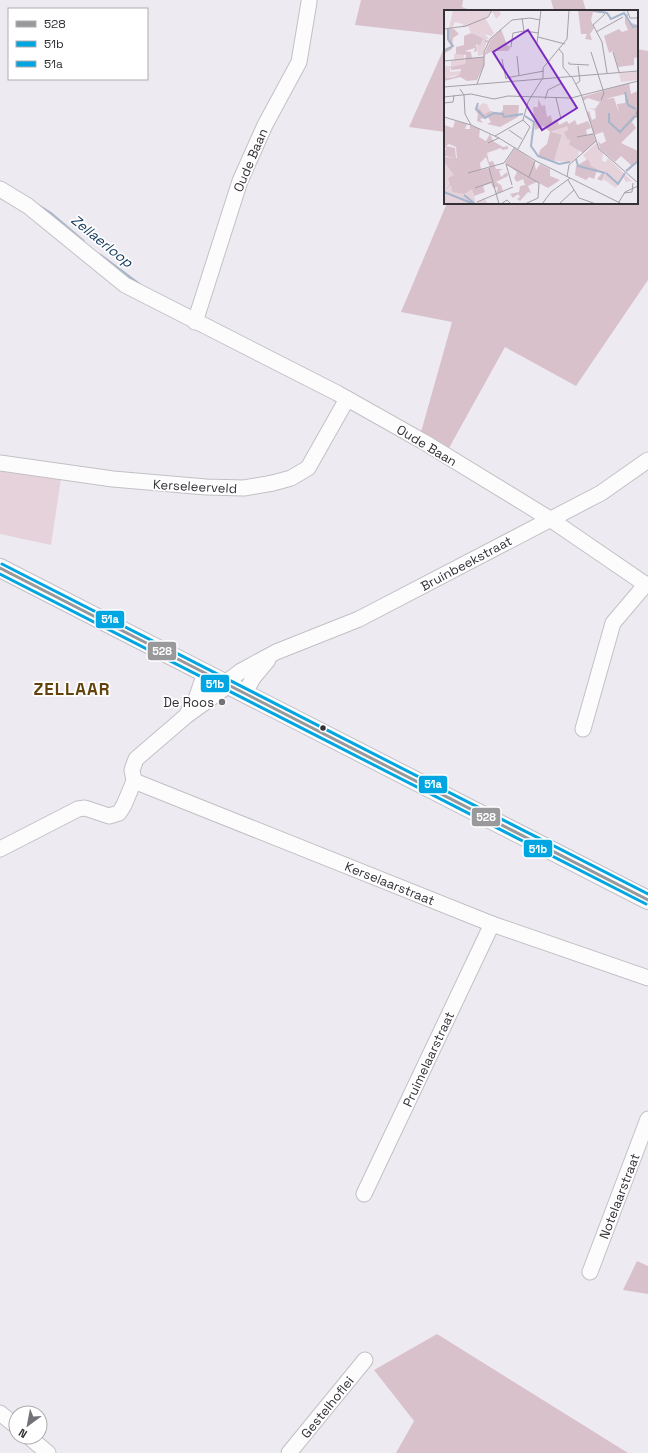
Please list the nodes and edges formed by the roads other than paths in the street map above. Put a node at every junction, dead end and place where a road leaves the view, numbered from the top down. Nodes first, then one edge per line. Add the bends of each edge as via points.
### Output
1 (309, 2) dead end
2 (0, 189) edge
3 (194, 322) junction
4 (347, 399) junction
5 (648, 460) edge
6 (0, 463) edge
7 (550, 519) junction
8 (0, 568) edge
9 (647, 585) edge
10 (276, 652) junction
11 (205, 673) junction
12 (227, 684) junction
13 (245, 693) junction
14 (186, 716) junction
15 (583, 730) dead end
16 (134, 781) junction
17 (0, 849) edge
18 (648, 900) edge
19 (492, 924) junction
20 (648, 978) edge
21 (648, 1119) edge
22 (364, 1194) dead end
23 (590, 1272) dead end
24 (365, 1360) dead end
25 (0, 1412) edge
26 (8, 1419) edge
27 (38, 1445) edge
28 (48, 1453) edge
29 (289, 1453) edge

1 - 3 street, Oude Baan via 299,62 265,125 240,181
2 - 3 street, Oude Baan via 28,206 125,286
3 - 4 street, Oude Baan
4 - 6 street, Kerseleerveld via 308,468 291,478 266,484 244,488 151,483
4 - 7 street, Oude Baan via 424,442
5 - 7 street, Bruinbeekstraat via 601,493
7 - 9 street, Oude Baan
7 - 10 street, Bruinbeekstraat via 358,619
8 - 11 main road
9 - 15 street via 614,623
10 - 12 street, Bruinbeekstraat via 241,671
10 - 13 street, Bruinbeekstraat via 260,669
11 - 12 main road
11 - 14 street via 196,699
12 - 13 main road
12 - 14 street, Bruinbeekstraat
13 - 18 main road
14 - 16 street via 136,759 132,770
16 - 17 street via 119,812 109,816 85,808 78,809
16 - 19 street, Kerselaarstraat
19 - 20 street, Kerselaarstraat
19 - 22 street, Pruimelaarstraat
21 - 23 street, Notelaarstraat
24 - 29 street, Gestelhoflei
25 - 26 street
27 - 28 street

